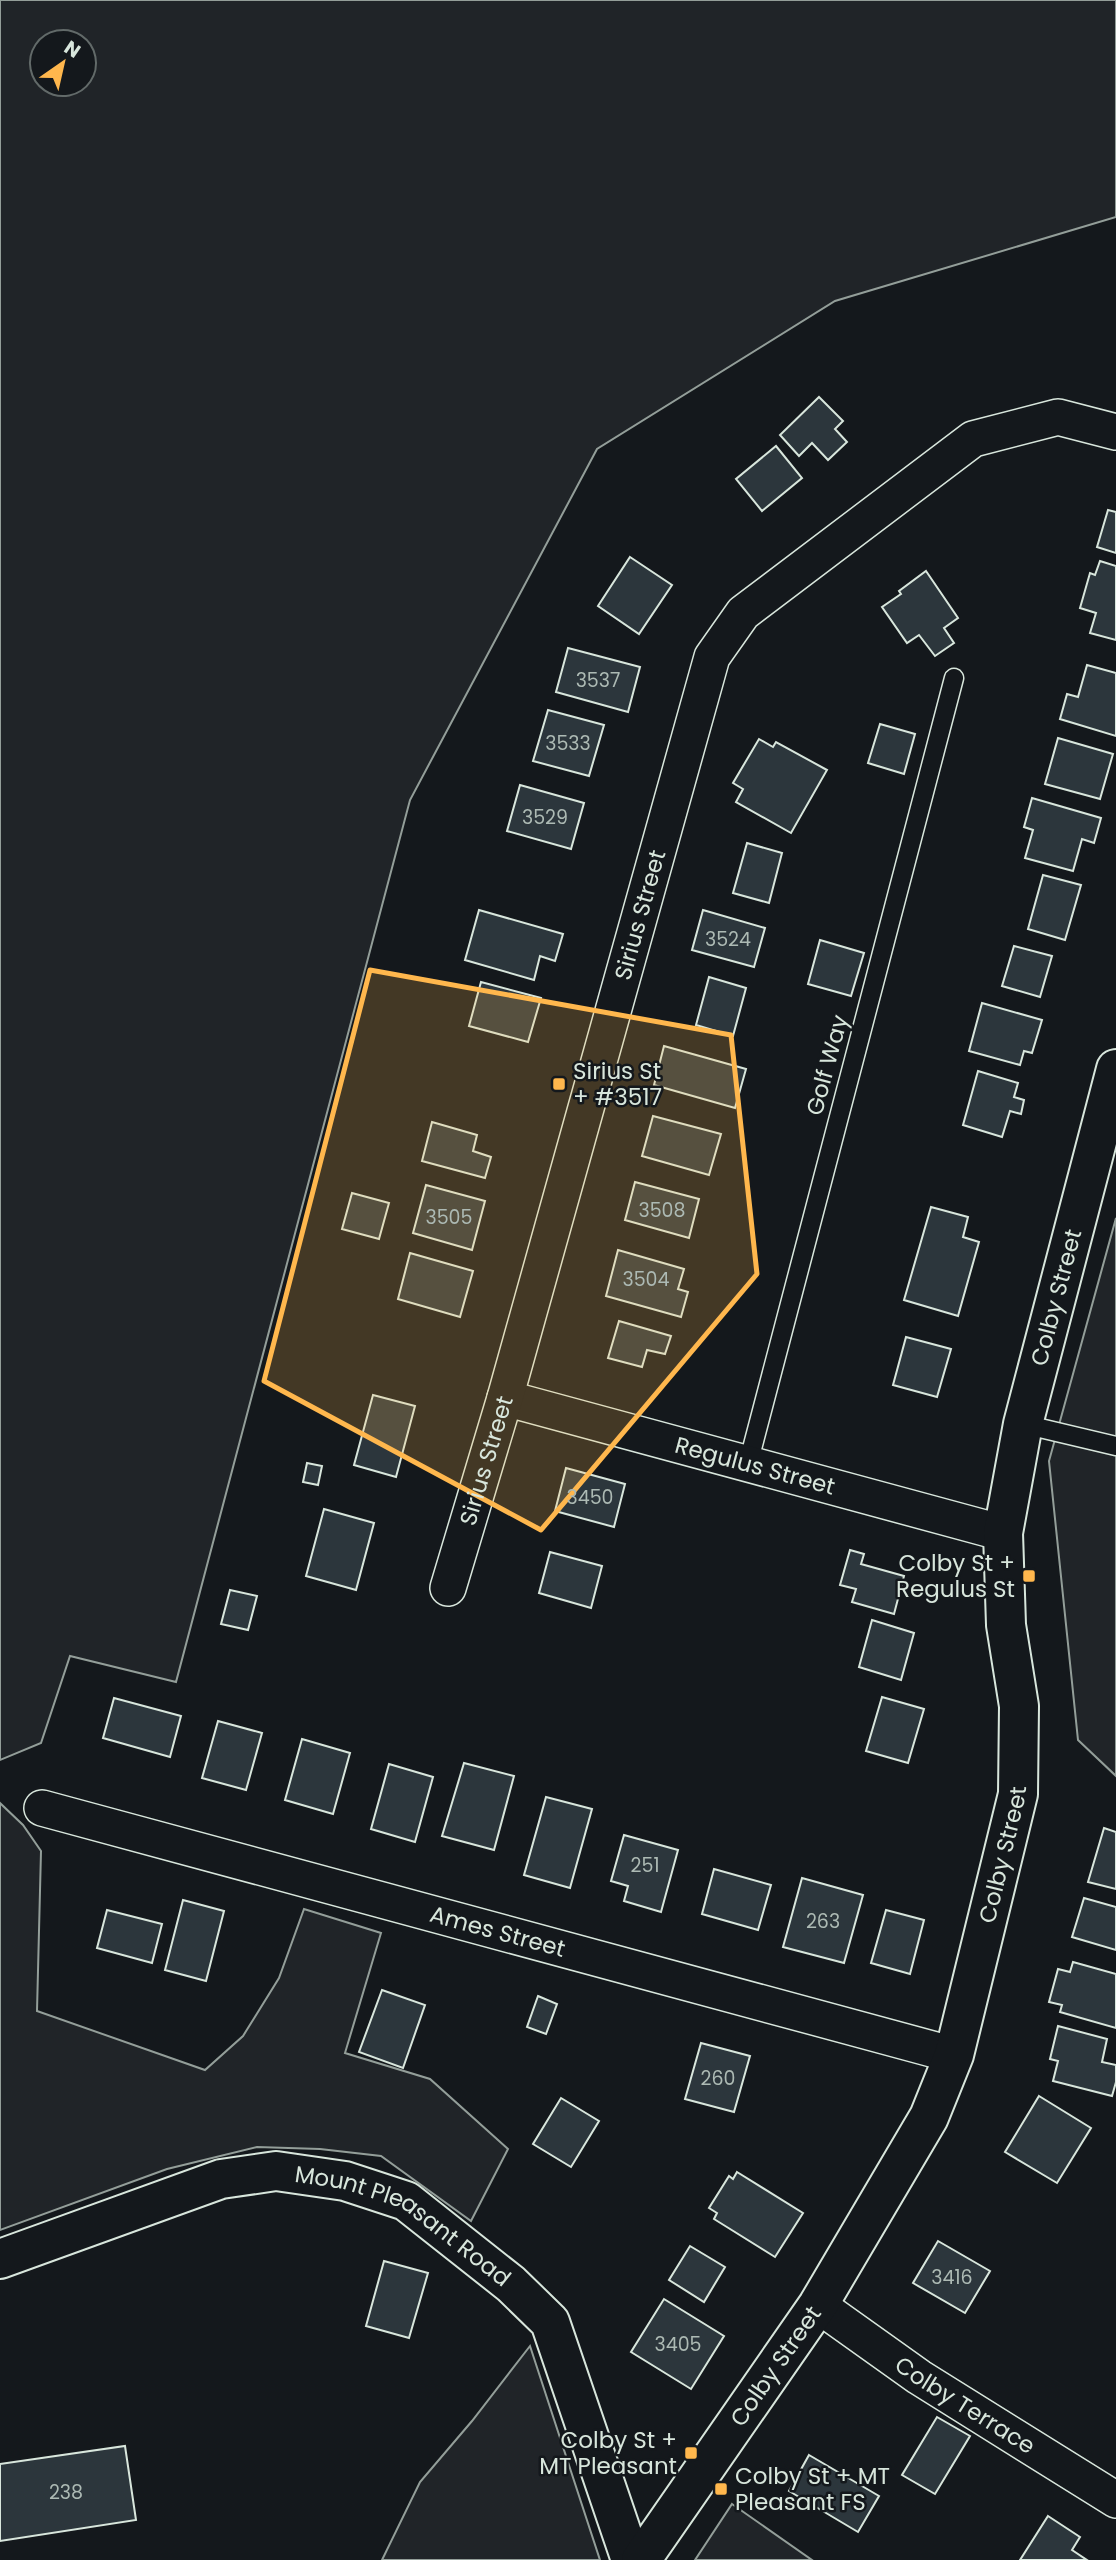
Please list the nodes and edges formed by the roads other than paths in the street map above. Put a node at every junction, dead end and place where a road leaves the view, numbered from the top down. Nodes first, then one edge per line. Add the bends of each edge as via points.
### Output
1 (1116, 432) edge
2 (954, 678) dead end
3 (1116, 1069) edge
4 (505, 1398) junction
5 (1023, 1424) junction
6 (1116, 1446) edge
7 (748, 1464) junction
8 (1003, 1533) junction
9 (448, 1588) dead end
10 (42, 1808) dead end
11 (954, 2055) junction
12 (0, 2259) edge
13 (818, 2305) junction
14 (1116, 2500) edge
15 (631, 2560) edge
16 (641, 2560) edge

1 - 4 street, Sirius Street via 1058,417 973,439 743,613 712,657
2 - 7 lane, Golf Way
3 - 5 street, Colby Street
4 - 7 street, Regulus Street
4 - 9 street, Sirius Street
5 - 6 lane
5 - 8 street, Colby Street
7 - 8 street, Regulus Street
8 - 11 street, Colby Street via 1006,1625 1018,1706 1018,1794
10 - 11 street, Ames Street
11 - 13 street, Colby Street via 929,2117
12 - 15 street, Mount Pleasant Road via 221,2179 276,2171 345,2180 406,2201 511,2284 550,2322
13 - 14 street, Colby Terrace via 919,2377
13 - 16 street, Colby Street

